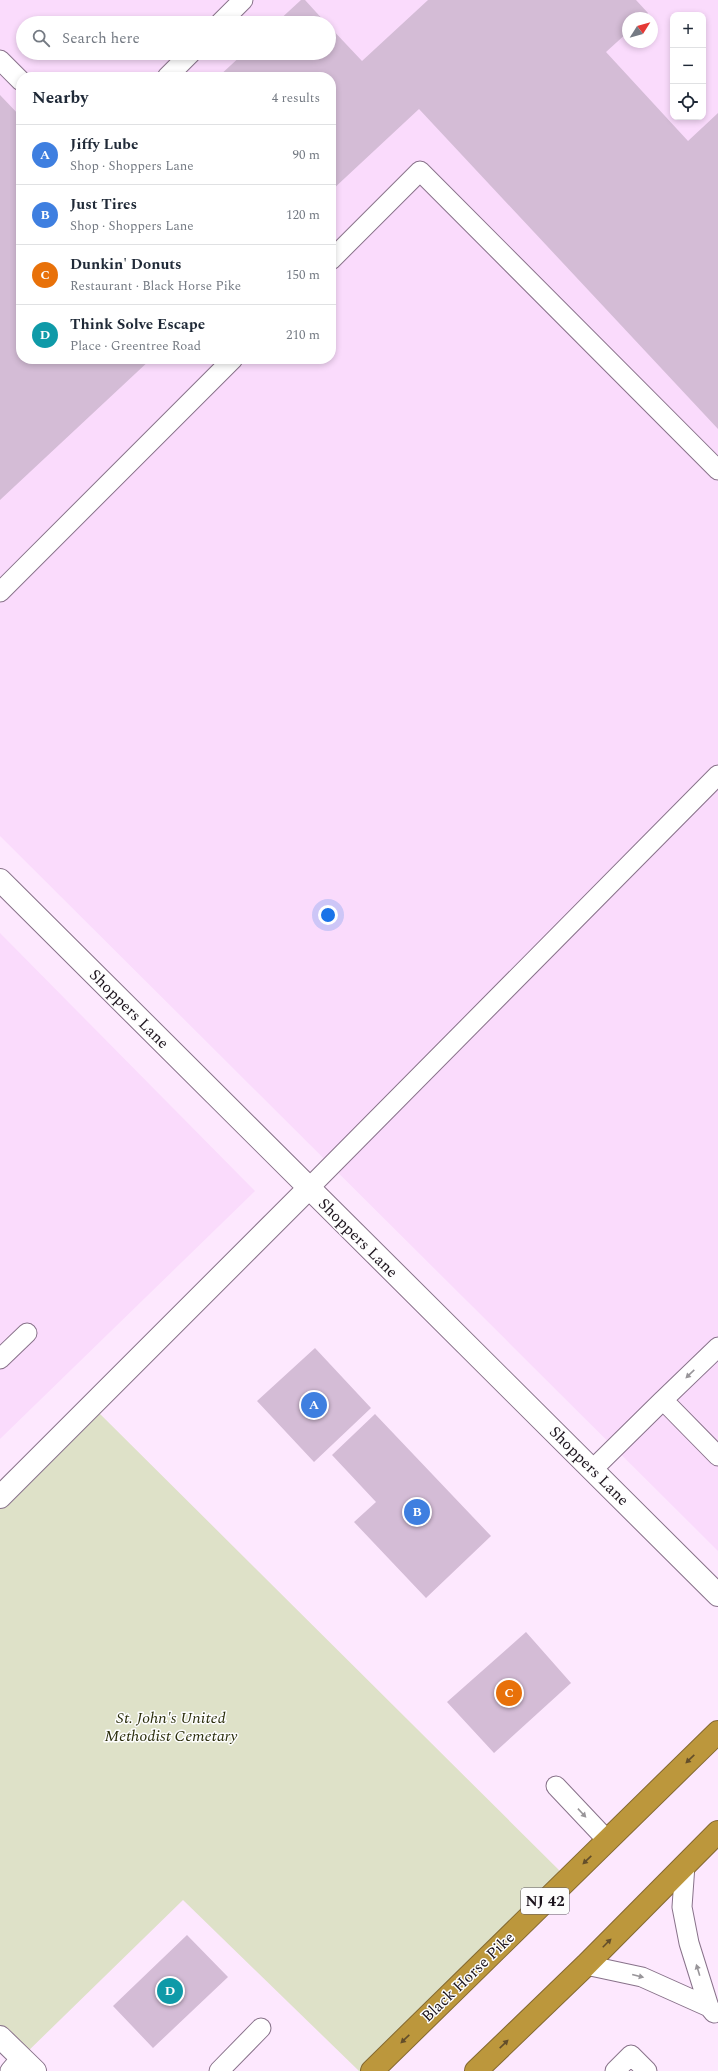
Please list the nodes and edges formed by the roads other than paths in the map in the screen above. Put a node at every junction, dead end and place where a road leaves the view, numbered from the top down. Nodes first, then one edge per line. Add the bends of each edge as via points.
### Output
1 (243, 0) edge
2 (227, 16) edge
3 (0, 60) edge
4 (184, 60) edge
5 (172, 72) edge
6 (16, 76) edge
7 (336, 255) edge
8 (228, 364) edge
9 (718, 470) edge
10 (0, 592) edge
11 (714, 787) edge
12 (0, 880) edge
13 (308, 1189) junction
14 (27, 1333) dead end
15 (718, 1347) edge
16 (0, 1359) edge
17 (663, 1400) junction
18 (718, 1456) edge
19 (592, 1470) junction
20 (0, 1497) edge
21 (718, 1595) edge
22 (718, 1732) edge
23 (556, 1786) dead end
24 (718, 1832) edge
25 (607, 1840) junction
26 (685, 1865) junction
27 (586, 1965) junction
28 (713, 2012) edge
29 (261, 2028) dead end
30 (0, 2037) edge
31 (22, 2067) edge
32 (219, 2071) edge
33 (372, 2071) edge
34 (476, 2071) edge
35 (615, 2071) edge
36 (647, 2071) edge

1 - 2 lane
3 - 6 lane
4 - 5 lane
7 - 9 lane via 420,171
8 - 10 lane
11 - 13 lane
12 - 13 street, Shoppers Lane
13 - 19 street, Shoppers Lane
13 - 20 street
14 - 16 lane
15 -> 17 lane
17 - 18 lane
17 - 19 lane
19 - 21 street, Shoppers Lane
22 -> 25 highway, Black Horse Pike / NJ 42
23 -> 25 lane
24 - 26 highway
25 -> 33 highway, Black Horse Pike / NJ 42
27 -> 26 highway
28 -> 26 lane via 690,1943 682,1907
27 -> 28 lane via 642,1977
34 -> 27 highway
29 - 32 lane
30 - 31 street
35 - 36 lane via 631,2055

